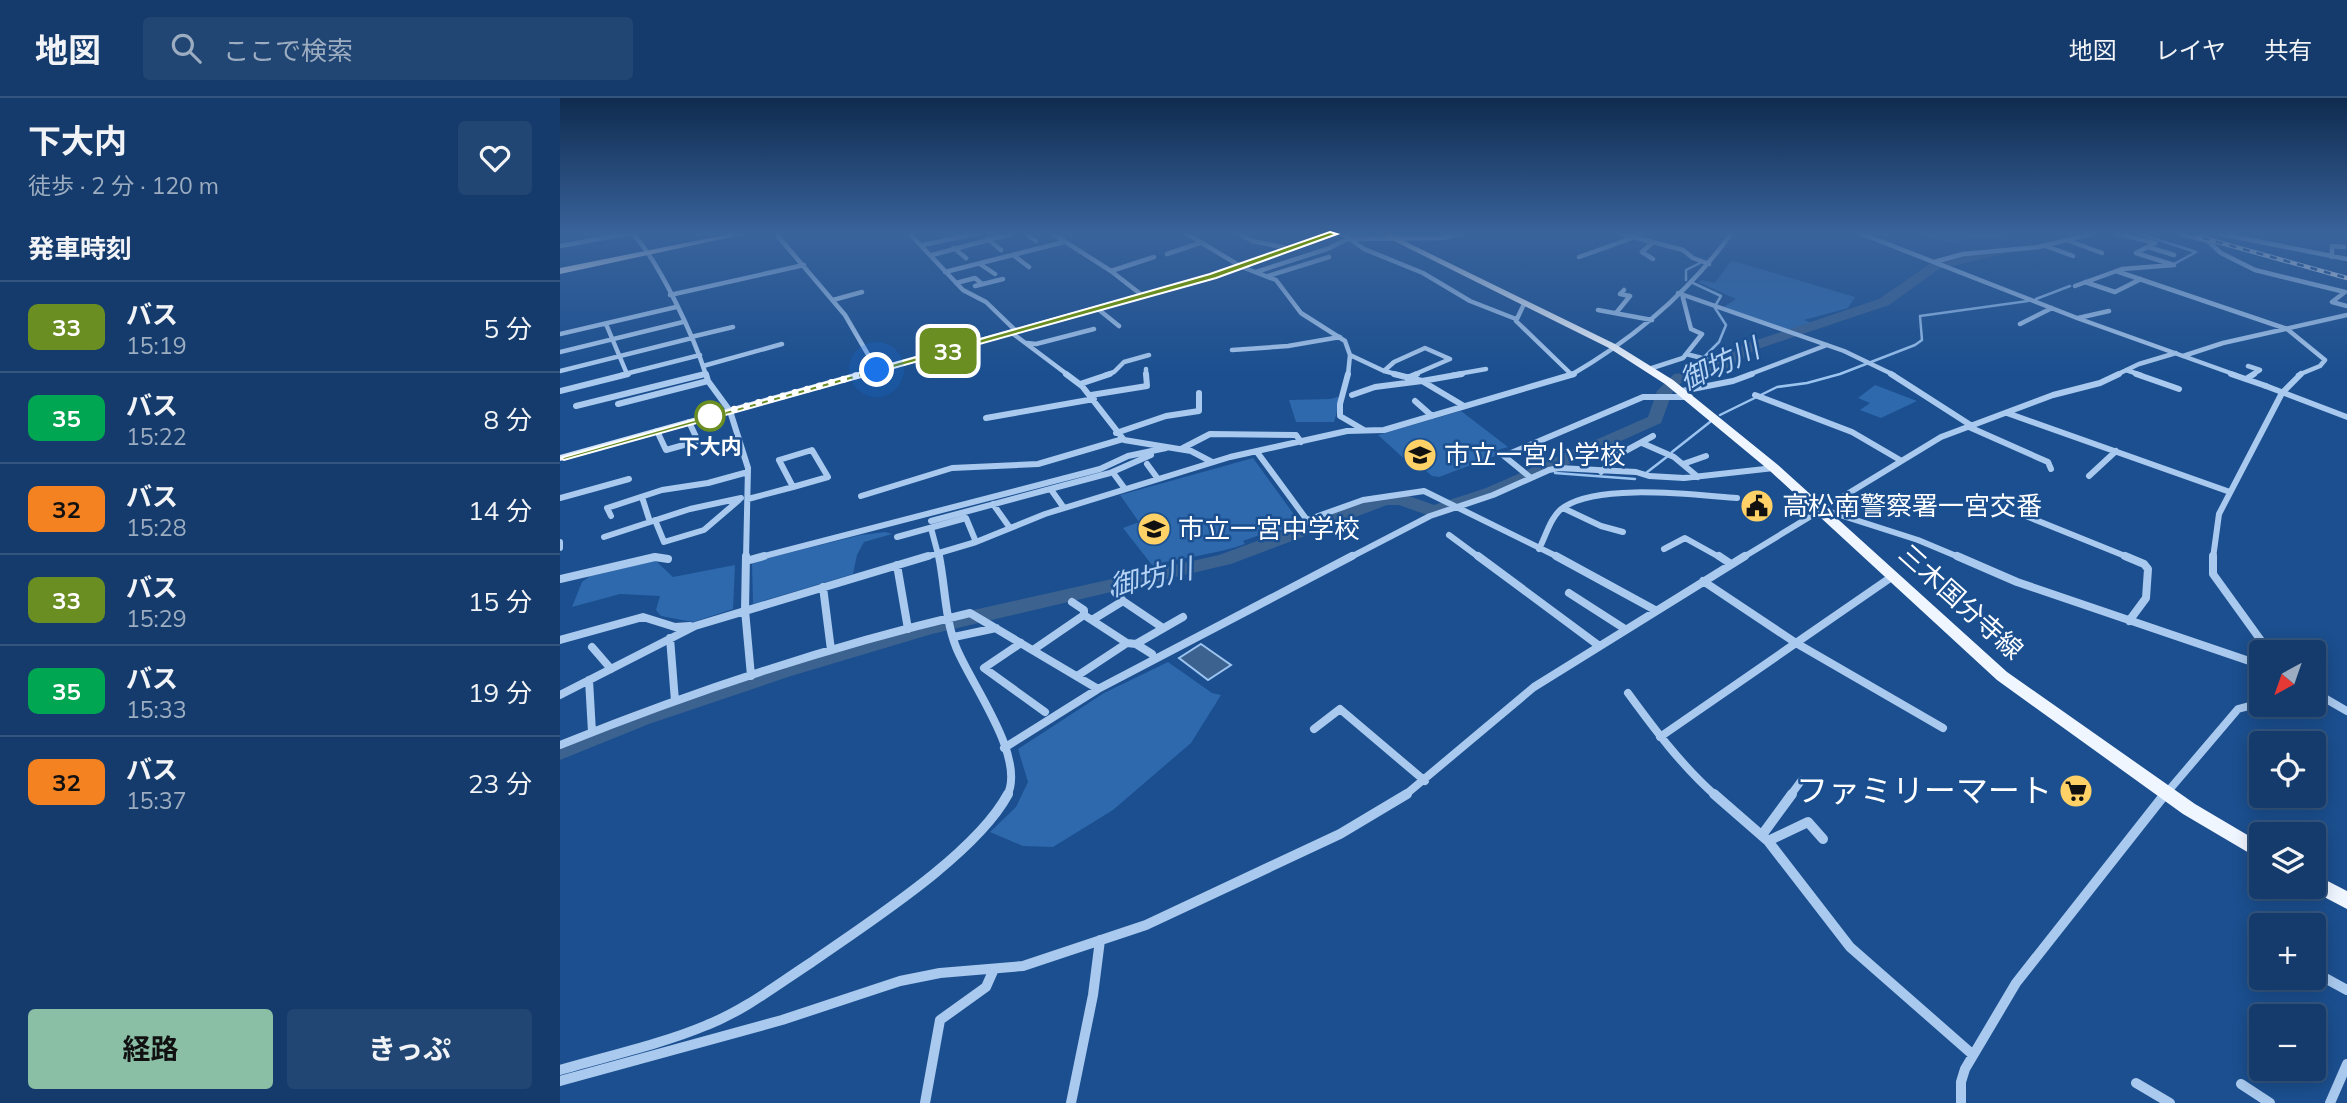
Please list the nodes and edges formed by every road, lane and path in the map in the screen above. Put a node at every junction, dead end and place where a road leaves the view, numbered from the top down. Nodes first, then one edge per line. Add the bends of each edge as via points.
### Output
1 (663, 281) edge
2 (733, 281) edge
3 (817, 281) edge
4 (964, 281) edge
5 (978, 281) edge
6 (992, 281) edge
7 (1124, 281) edge
8 (1195, 281) edge
9 (1277, 281) edge
10 (1436, 281) edge
11 (1478, 281) edge
12 (1692, 281) edge
13 (1981, 281) edge
14 (2088, 281) edge
15 (2137, 281) edge
16 (2147, 281) edge
17 (2300, 281) edge
18 (2085, 282) junction
19 (956, 283) joint
20 (982, 284) junction
21 (975, 286) dead end
22 (2075, 286) dead end
23 (850, 289) dead end
24 (1624, 290) dead end
25 (862, 292) dead end
26 (1680, 293) junction
27 (855, 294) junction
28 (670, 295) junction
29 (1143, 296) junction
30 (833, 300) junction
31 (1524, 304) junction
32 (2347, 306) edge
33 (676, 307) junction
34 (2052, 308) junction
35 (1098, 309) junction
36 (1598, 310) dead end
37 (2109, 311) dead end
38 (1616, 313) junction
39 (2347, 315) edge
40 (2077, 318) junction
41 (1517, 319) junction
42 (1651, 320) junction
43 (683, 322) junction
44 (606, 324) junction
45 (2020, 324) dead end
46 (1119, 326) dead end
47 (733, 327) dead end
48 (1094, 329) dead end
49 (2287, 329) junction
50 (1015, 332) junction
51 (560, 334) edge
52 (940, 335) dead end
53 (691, 337) junction
54 (1340, 337) junction
55 (614, 339) junction
56 (1024, 342) junction
57 (782, 344) dead end
58 (1827, 345) junction
59 (1612, 346) junction
60 (951, 350) junction
61 (1232, 350) dead end
62 (560, 352) edge
63 (1686, 354) junction
64 (700, 355) junction
65 (1149, 355) dead end
66 (1350, 355) junction
67 (2179, 355) junction
68 (621, 356) junction
69 (1706, 359) dead end
70 (703, 366) junction
71 (2248, 366) dead end
72 (1146, 369) dead end
73 (1486, 369) dead end
74 (1649, 369) junction
75 (877, 370) junction
76 (2126, 370) junction
77 (560, 371) edge
78 (1384, 371) junction
79 (627, 374) junction
80 (1572, 374) junction
81 (706, 378) junction
82 (1407, 378) junction
83 (2246, 379) junction
84 (1422, 382) junction
85 (1080, 384) junction
86 (2266, 386) joint
87 (2179, 389) dead end
88 (560, 391) edge
89 (1677, 391) junction
90 (1199, 393) dead end
91 (2283, 393) junction
92 (1755, 395) dead end
93 (1352, 396) dead end
94 (1092, 397) junction
95 (1415, 401) dead end
96 (618, 404) dead end
97 (576, 406) dead end
98 (1464, 406) junction
99 (730, 411) junction
100 (2006, 412) junction
101 (1432, 416) junction
102 (2347, 416) edge
103 (986, 418) dead end
104 (690, 422) junction
105 (1971, 427) junction
106 (657, 431) junction
107 (1366, 431) junction
108 (1116, 433) junction
109 (1653, 436) dead end
110 (1123, 439) junction
111 (1301, 442) junction
112 (1642, 443) junction
113 (1166, 449) junction
114 (1181, 449) junction
115 (2116, 451) junction
116 (1257, 452) junction
117 (1152, 455) junction
118 (1706, 456) dead end
119 (560, 458) edge
120 (1900, 460) junction
121 (1212, 462) junction
122 (1147, 464) dead end
123 (1683, 464) junction
124 (1774, 468) junction
125 (2050, 470) dead end
126 (1601, 471) junction
127 (748, 472) junction
128 (1114, 474) dead end
129 (1529, 476) junction
130 (2089, 476) dead end
131 (1699, 477) junction
132 (629, 479) dead end
133 (1158, 479) junction
134 (793, 487) junction
135 (1125, 489) junction
136 (1052, 491) dead end
137 (2231, 492) junction
138 (861, 496) dead end
139 (642, 497) junction
140 (746, 497) junction
141 (560, 498) edge
142 (1737, 499) dead end
143 (993, 504) junction
144 (1451, 505) junction
145 (1063, 508) junction
146 (1563, 508) junction
147 (1821, 509) junction
148 (611, 516) dead end
149 (2025, 516) dead end
150 (652, 521) junction
151 (1309, 521) junction
152 (931, 524) junction
153 (1010, 528) junction
154 (1318, 530) dead end
155 (1623, 532) dead end
156 (1449, 535) dead end
157 (604, 537) dead end
158 (897, 537) dead end
159 (560, 542) edge
160 (976, 542) junction
161 (560, 548) edge
162 (1539, 549) junction
163 (1664, 549) dead end
164 (939, 551) junction
165 (668, 559) dead end
166 (746, 561) junction
167 (1731, 564) junction
168 (897, 565) junction
169 (1893, 576) junction
170 (560, 579) edge
171 (1703, 581) junction
172 (822, 587) junction
173 (1115, 592) dead end
174 (1569, 593) dead end
175 (1123, 601) junction
176 (1072, 602) dead end
177 (746, 610) junction
178 (1655, 610) junction
179 (1183, 617) dead end
180 (1088, 618) junction
181 (951, 621) junction
182 (2129, 621) junction
183 (695, 626) junction
184 (996, 628) junction
185 (1163, 628) junction
186 (908, 629) junction
187 (1625, 629) junction
188 (954, 637) junction
189 (670, 638) junction
190 (560, 639) edge
191 (2261, 640) edge
192 (1021, 643) junction
193 (1131, 643) junction
194 (1796, 643) junction
195 (1598, 645) junction
196 (592, 647) dead end
197 (831, 650) junction
198 (1033, 650) junction
199 (1152, 654) dead end
200 (2249, 660) edge
201 (611, 668) junction
202 (751, 676) junction
203 (1077, 676) junction
204 (589, 680) junction
205 (1095, 688) junction
206 (1628, 693) dead end
207 (560, 695) edge
208 (2326, 699) edge
209 (675, 701) junction
210 (2249, 705) edge
211 (2347, 711) edge
212 (1045, 712) dead end
213 (1314, 729) dead end
214 (1943, 729) dead end
215 (592, 732) junction
216 (1660, 737) junction
217 (560, 745) edge
218 (1004, 748) junction
219 (1425, 781) junction
220 (1801, 781) dead end
221 (2166, 793) junction
222 (1765, 838) junction
223 (1822, 839) dead end
224 (2249, 845) edge
225 (2326, 889) edge
226 (2347, 901) edge
227 (1100, 940) junction
228 (994, 969) junction
229 (2326, 979) edge
230 (2347, 990) edge
231 (1972, 1054) junction
232 (2347, 1064) edge
233 (560, 1070) edge
234 (573, 1071) junction
235 (560, 1081) edge
236 (2136, 1083) dead end
237 (2241, 1084) dead end
238 (925, 1103) edge
239 (1071, 1103) edge
240 (1961, 1103) edge
241 (2170, 1103) edge
242 (2270, 1103) edge
243 (2330, 1103) edge

1 - 28 street
2 - 28 street
3 - 30 street
4 - 19 street
5 - 20 street
6 - 20 street
7 - 29 street
8 - 29 main road
9 - 54 street via 1301,313
10 - 41 street via 1470,301
11 - 31 main road, 三木国分寺線
12 - 26 street
13 - 34 street
14 - 18 street
15 - 18 street via 2115,292
16 - 49 street
17 - 32 street via 2345,292 2332,302
18 - 22 street
19 - 50 street via 985,301
20 - 21 street
23 - 27 street
24 - 38 street via 1620,294 1630,296
25 - 27 street
26 - 42 street
26 - 58 street
26 - 63 street via 1690,329 1702,334
27 - 30 street
28 - 33 street
29 - 35 main road
30 - 75 street via 850,319
31 - 41 street
31 - 59 main road, 三木国分寺線
33 - 43 street
33 - 44 street
34 - 40 street
34 - 45 street
35 - 46 street
35 - 50 main road
36 - 38 street
37 - 40 street
38 - 42 street
39 - 49 street
40 - 67 street
41 - 80 street
42 - 59 street
43 - 53 street
43 - 55 street
44 - 51 street
44 - 55 street
47 - 53 street
48 - 56 street via 1036,344
49 - 67 street
49 - 91 street via 2325,360 2298,375
50 - 56 street
50 - 60 main road
52 - 60 street
53 - 64 street
53 - 68 street
54 - 61 street
54 - 66 street
55 - 62 street
55 - 68 street
56 - 85 street
57 - 70 street
58 - 89 street via 1733,381
58 - 105 street via 1902,379
59 - 74 main road, 三木国分寺線
59 - 80 street
60 - 75 main road
63 - 69 street
63 - 74 street
64 - 70 street
64 - 79 street
65 - 85 street
66 - 78 street
66 - 107 street via 1340,416
67 - 76 street
67 - 83 street
68 - 77 street
68 - 79 street
70 - 81 street
71 - 83 street via 2260,370
72 - 94 street via 1147,386
73 - 84 street
74 - 89 main road, 三木国分寺線
75 - 99 main road
76 - 87 street
76 - 100 street via 2100,383
78 - 82 street
78 - 82 street via 1425,348 1450,359
79 - 88 street
80 - 98 street
81 - 96 street
81 - 97 street
81 - 99 street
82 - 84 street
83 - 86 street
84 - 93 street via 1375,387
84 - 98 street
85 - 94 street
86 - 91 street
89 - 124 main road, 三木国分寺線
89 - 129 street via 1643,397 1504,456
90 - 108 street via 1199,411 1166,416
91 - 102 street
91 - 137 street
92 - 120 street via 1852,432
94 - 103 street
94 - 108 street
95 - 101 street
98 - 101 street
99 - 104 main road
99 - 127 street
100 - 105 street
100 - 115 street
101 - 107 street
104 - 106 main road
104 - 106 street via 698,441 666,450
105 - 120 street via 1941,437
105 - 125 street via 2048,462
106 - 119 main road
107 - 111 street
108 - 110 street
109 - 112 street
110 - 113 street
110 - 138 street via 1038,464 952,468
111 - 114 street via 1296,435 1210,434
111 - 116 street
112 - 123 street
112 - 126 street via 1618,455
113 - 114 street
113 - 117 street
114 - 121 street
115 - 130 street
115 - 137 street
116 - 121 street
116 - 151 street
117 - 143 street via 1110,473
117 - 166 street via 1135,454 1100,469
118 - 123 street
120 - 147 street
121 - 133 street
122 - 133 street
123 - 131 street
124 - 131 street
124 - 147 main road, 三木国分寺線
126 - 129 street via 1559,468
126 - 131 street
127 - 139 street
127 - 140 street
128 - 135 street
129 - 144 street via 1493,495
132 - 141 street
133 - 135 street
134 - 134 street via 828,477 812,450 779,460
134 - 140 street
135 - 145 street
136 - 145 street
137 - 191 street via 2216,524 2213,574
139 - 148 street via 607,508
139 - 150 street
140 - 150 street
140 - 150 street via 704,530 664,542
140 - 166 street
142 - 146 street via 1649,493 1580,500
143 - 152 street
143 - 153 street
144 - 151 street via 1417,491 1363,500
144 - 162 street
144 - 205 street
145 - 153 street
146 - 155 street
146 - 162 street
147 - 167 street
147 - 169 main road, 三木国分寺線
147 - 182 street via 1928,543 2017,582
149 - 182 street via 2144,564 2148,569 2146,598
150 - 157 street
151 - 154 street
152 - 158 street
152 - 160 street via 966,517
152 - 164 street
153 - 160 street
156 - 195 street
159 - 161 street
160 - 164 street
162 - 178 street
163 - 167 street via 1690,538
164 - 168 street
164 - 181 street
165 - 170 street via 654,557
166 - 177 street
167 - 171 street
168 - 172 street
168 - 186 street
169 - 194 street
169 - 221 main road, 三木国分寺線 via 2003,676
171 - 178 street
171 - 194 street
172 - 177 street
172 - 197 street
173 - 175 street
174 - 187 street
175 - 180 street
175 - 185 street
176 - 180 street
177 - 183 street
177 - 202 street
178 - 187 street
179 - 185 street
180 - 193 street
180 - 198 street
181 - 184 street via 970,612
181 - 186 street
181 - 188 street
182 - 200 street
183 - 189 street
183 - 190 street via 643,617
184 - 188 street
184 - 192 street
185 - 193 street
186 - 197 street
187 - 195 street
188 - 218 street
189 - 201 street
189 - 209 street
192 - 198 street
192 - 212 street via 984,668
193 - 199 street
193 - 203 street
194 - 214 street
194 - 216 street
195 - 219 street via 1534,687
196 - 201 street
197 - 202 street
198 - 203 street
201 - 204 street
202 - 209 street
203 - 205 street
204 - 207 street
204 - 215 street
205 - 218 street
206 - 216 street
208 - 211 street
209 - 215 street
210 - 221 street via 2238,709
213 - 219 street via 1340,709
215 - 217 street
216 - 222 street via 1697,779
218 - 234 street via 1013,771 1011,791 998,813 902,899 733,1013
219 - 227 street via 1398,802 1340,834 1146,925
220 - 222 street
221 - 224 main road, 三木国分寺線
221 - 231 street via 2016,983
222 - 223 street via 1808,822
222 - 231 street via 1850,947
225 - 226 main road
227 - 228 street via 1023,966
227 - 239 street
228 - 234 street via 940,972 900,981 782,1020
228 - 238 street via 986,987 940,1020
229 - 230 street
231 - 240 street via 1961,1082
232 - 243 street
233 - 234 street
234 - 235 street
236 - 241 street
237 - 242 street

